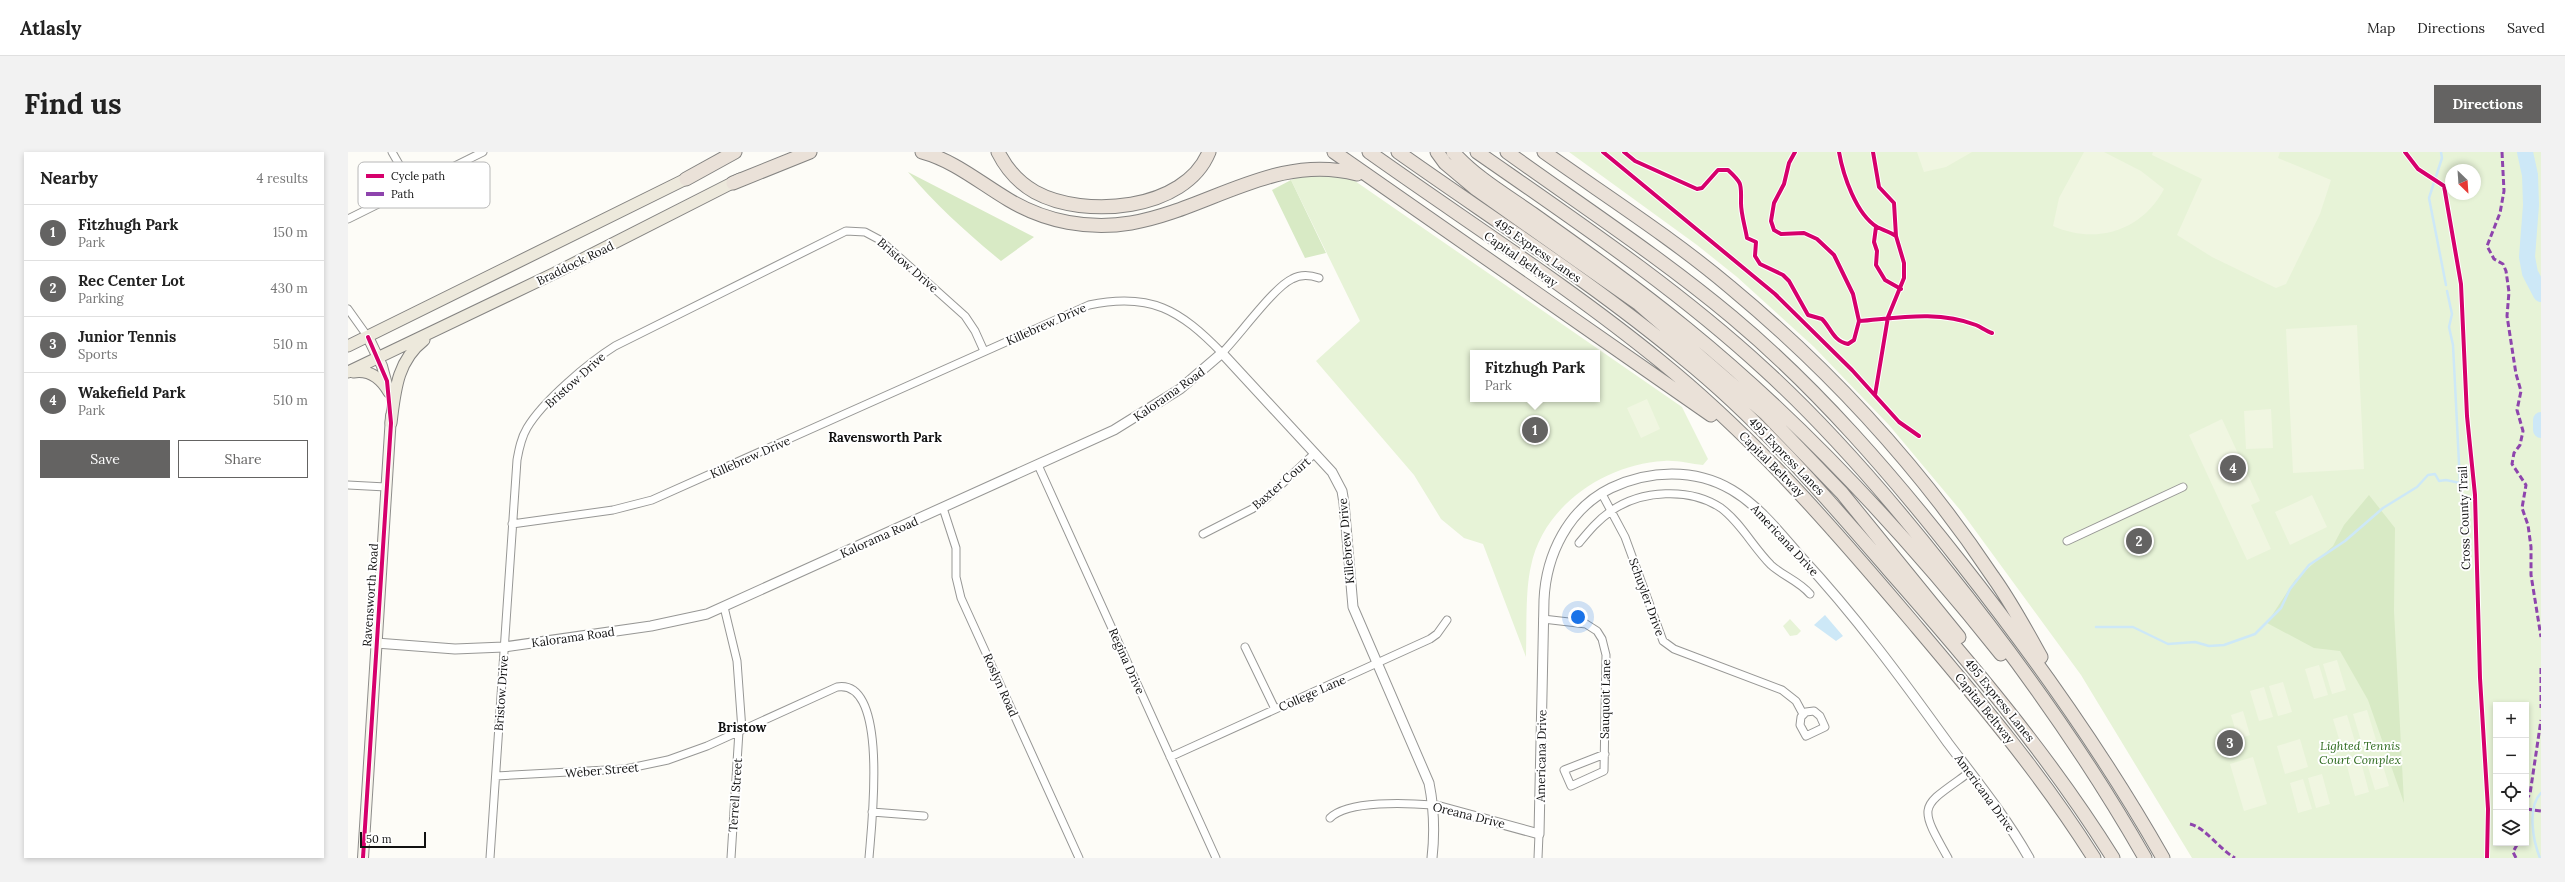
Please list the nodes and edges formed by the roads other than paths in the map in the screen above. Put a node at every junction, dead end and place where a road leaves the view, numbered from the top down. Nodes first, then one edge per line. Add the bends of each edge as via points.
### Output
1 (392, 152) edge
2 (483, 152) edge
3 (735, 152) edge
4 (742, 152) edge
5 (801, 152) edge
6 (810, 152) edge
7 (922, 152) edge
8 (998, 152) edge
9 (1210, 152) edge
10 (1334, 152) edge
11 (1369, 152) edge
12 (1398, 152) edge
13 (1437, 152) edge
14 (1453, 152) edge
15 (1478, 152) edge
16 (1507, 152) edge
17 (1544, 152) edge
18 (1550, 152) edge
19 (398, 162) edge
20 (463, 162) edge
21 (686, 179) junction
22 (733, 183) junction
23 (1480, 183) junction
24 (1592, 186) junction
25 (1392, 193) junction
26 (370, 208) edge
27 (348, 219) edge
28 (1319, 278) dead end
29 (348, 309) edge
30 (458, 319) junction
31 (368, 337) junction
32 (348, 346) edge
33 (984, 351) junction
34 (1222, 353) junction
35 (378, 358) junction
36 (348, 372) edge
37 (389, 392) junction
38 (391, 423) junction
39 (1315, 453) junction
40 (1771, 461) junction
41 (1038, 465) junction
42 (348, 485) edge
43 (386, 487) junction
44 (2183, 487) dead end
45 (1602, 494) junction
46 (943, 508) junction
47 (1612, 511) junction
48 (512, 524) junction
49 (1202, 534) dead end
50 (2067, 541) dead end
51 (1579, 543) dead end
52 (1810, 594) dead end
53 (724, 607) junction
54 (1543, 619) junction
55 (1447, 620) dead end
56 (376, 643) junction
57 (504, 646) junction
58 (1245, 647) dead end
59 (1376, 664) junction
60 (1275, 709) junction
61 (1803, 714) dead end
62 (740, 730) junction
63 (2091, 741) junction
64 (1605, 754) junction
65 (1170, 757) junction
66 (2088, 764) junction
67 (1970, 772) junction
68 (496, 776) junction
69 (2062, 780) junction
70 (1433, 805) junction
71 (872, 812) junction
72 (924, 816) dead end
73 (1330, 818) dead end
74 (1539, 834) junction
75 (363, 858) edge
76 (490, 858) edge
77 (731, 858) edge
78 (869, 858) edge
79 (1080, 858) edge
80 (1216, 858) edge
81 (1432, 858) edge
82 (1538, 858) edge
83 (1948, 858) edge
84 (2029, 858) edge
85 (2094, 858) edge
86 (2113, 858) edge
87 (2144, 858) edge
88 (2163, 858) edge

1 - 19 street
2 - 20 street
3 - 21 highway
4 - 21 main road
5 - 22 main road, Braddock Road
6 - 22 highway
7 - 25 highway via 967,172 1026,210 1079,224 1116,225 1152,219 1262,171 1286,164 1306,163 1339,168
8 - 9 highway via 1015,177 1035,192 1073,205 1103,208 1146,201 1174,188 1201,166
10 - 25 highway
11 - 40 highway, Capital Beltway via 1611,323 1716,408
12 - 69 highway, 495 Express Lanes via 1647,329 1737,405 1804,473 1956,647 2028,734
13 - 23 highway via 1445,163
14 - 23 highway
15 - 66 highway via 1670,290 1731,339 1794,397 1867,476 1936,557 2020,667
16 - 63 highway via 1678,274 1738,323 1807,387 1878,463 1945,542 2037,663
17 - 24 highway
18 - 24 highway
21 - 31 main road
22 - 30 main road, Braddock Road
23 - 66 highway via 1600,262 1686,328 1777,408 1854,485 1927,565
23 - 69 highway via 1639,304 1712,365 1800,448 1877,535 1993,680
24 - 63 highway via 1729,286 1818,367 1871,422 1983,561
25 - 40 highway via 1657,375
26 - 27 street
28 - 34 street, Kalorama Road via 1311,275 1301,276 1285,282
29 - 31 street, Ravensworth Road
30 - 35 main road, Braddock Road
30 - 38 main road via 428,337 408,355 396,382
31 - 32 main road
31 - 35 main road, Ravensworth Road
33 - 34 street, Killebrew Drive via 1080,308 1123,300 1152,304 1177,314 1198,328
33 - 48 street, Killebrew Drive via 652,500 613,510
33 - 48 street, Bristow Drive via 975,331 964,316 880,240 857,230 838,234 615,346 586,366 541,410 527,429 517,460
34 - 39 street, Killebrew Drive
34 - 41 street, Kalorama Road via 1180,389 1130,421
35 - 36 main road, Braddock Road
35 - 37 main road, Ravensworth Road
36 - 37 main road via 368,372 381,381
37 - 38 main road, Ravensworth Road
38 - 43 main road, Ravensworth Road
39 - 49 street, Baxter Court via 1252,510
39 - 59 street, Killebrew Drive via 1332,472 1342,491 1353,607
40 - 85 highway, Capital Beltway via 1847,545 1998,724 2036,772
41 - 46 street, Kalorama Road
41 - 65 street, Regina Drive
42 - 43 street
43 - 56 main road, Ravensworth Road
44 - 50 street
45 - 47 street, Schuyler Drive
45 - 54 street, Americana Drive via 1574,518 1556,545 1546,574
45 - 67 street, Americana Drive via 1635,479 1671,474 1702,477 1746,499 1843,603
46 - 53 street, Kalorama Road
46 - 79 street, Roslyn Road via 954,536 956,577 961,598
47 - 51 street via 1595,524
47 - 52 street via 1630,501 1660,494 1678,494 1708,501 1738,524 1772,566
47 - 61 street, Schuyler Drive via 1625,537 1663,641 1674,649 1782,690 1796,701
48 - 57 street, Bristow Drive
53 - 57 street, Kalorama Road via 687,619 651,626
53 - 62 street, Terrell Street via 737,661
54 - 64 street, Sauquoit Lane via 1586,624 1597,631 1602,639 1606,655
54 - 74 street, Americana Drive
55 - 59 street, College Lane via 1440,631 1430,639
56 - 57 street, Kalorama Road via 456,648
56 - 75 main road, Ravensworth Road
57 - 68 street, Bristow Drive
58 - 60 street
59 - 60 street, College Lane
59 - 70 street, Killebrew Drive via 1423,768
60 - 65 street, College Lane
62 - 68 street, Weber Street via 691,753 640,767
62 - 71 street, Weber Street via 837,687 855,690 866,712 874,746
62 - 77 street, Terrell Street
63 - 88 highway
64 - 64 street, Sauquoit Lane via 1604,771 1571,786 1564,770
65 - 80 street, Regina Drive
66 - 87 highway
67 - 83 street via 1933,799 1928,808 1929,824
67 - 84 street, Americana Drive via 2014,832
68 - 76 street, Bristow Drive
69 - 86 highway, 495 Express Lanes
70 - 73 street, Oreana Drive via 1416,803 1348,807
70 - 74 street, Oreana Drive
70 - 81 street, Killebrew Drive
71 - 72 street
71 - 78 street, Weber Street
74 - 82 street, Americana Drive

